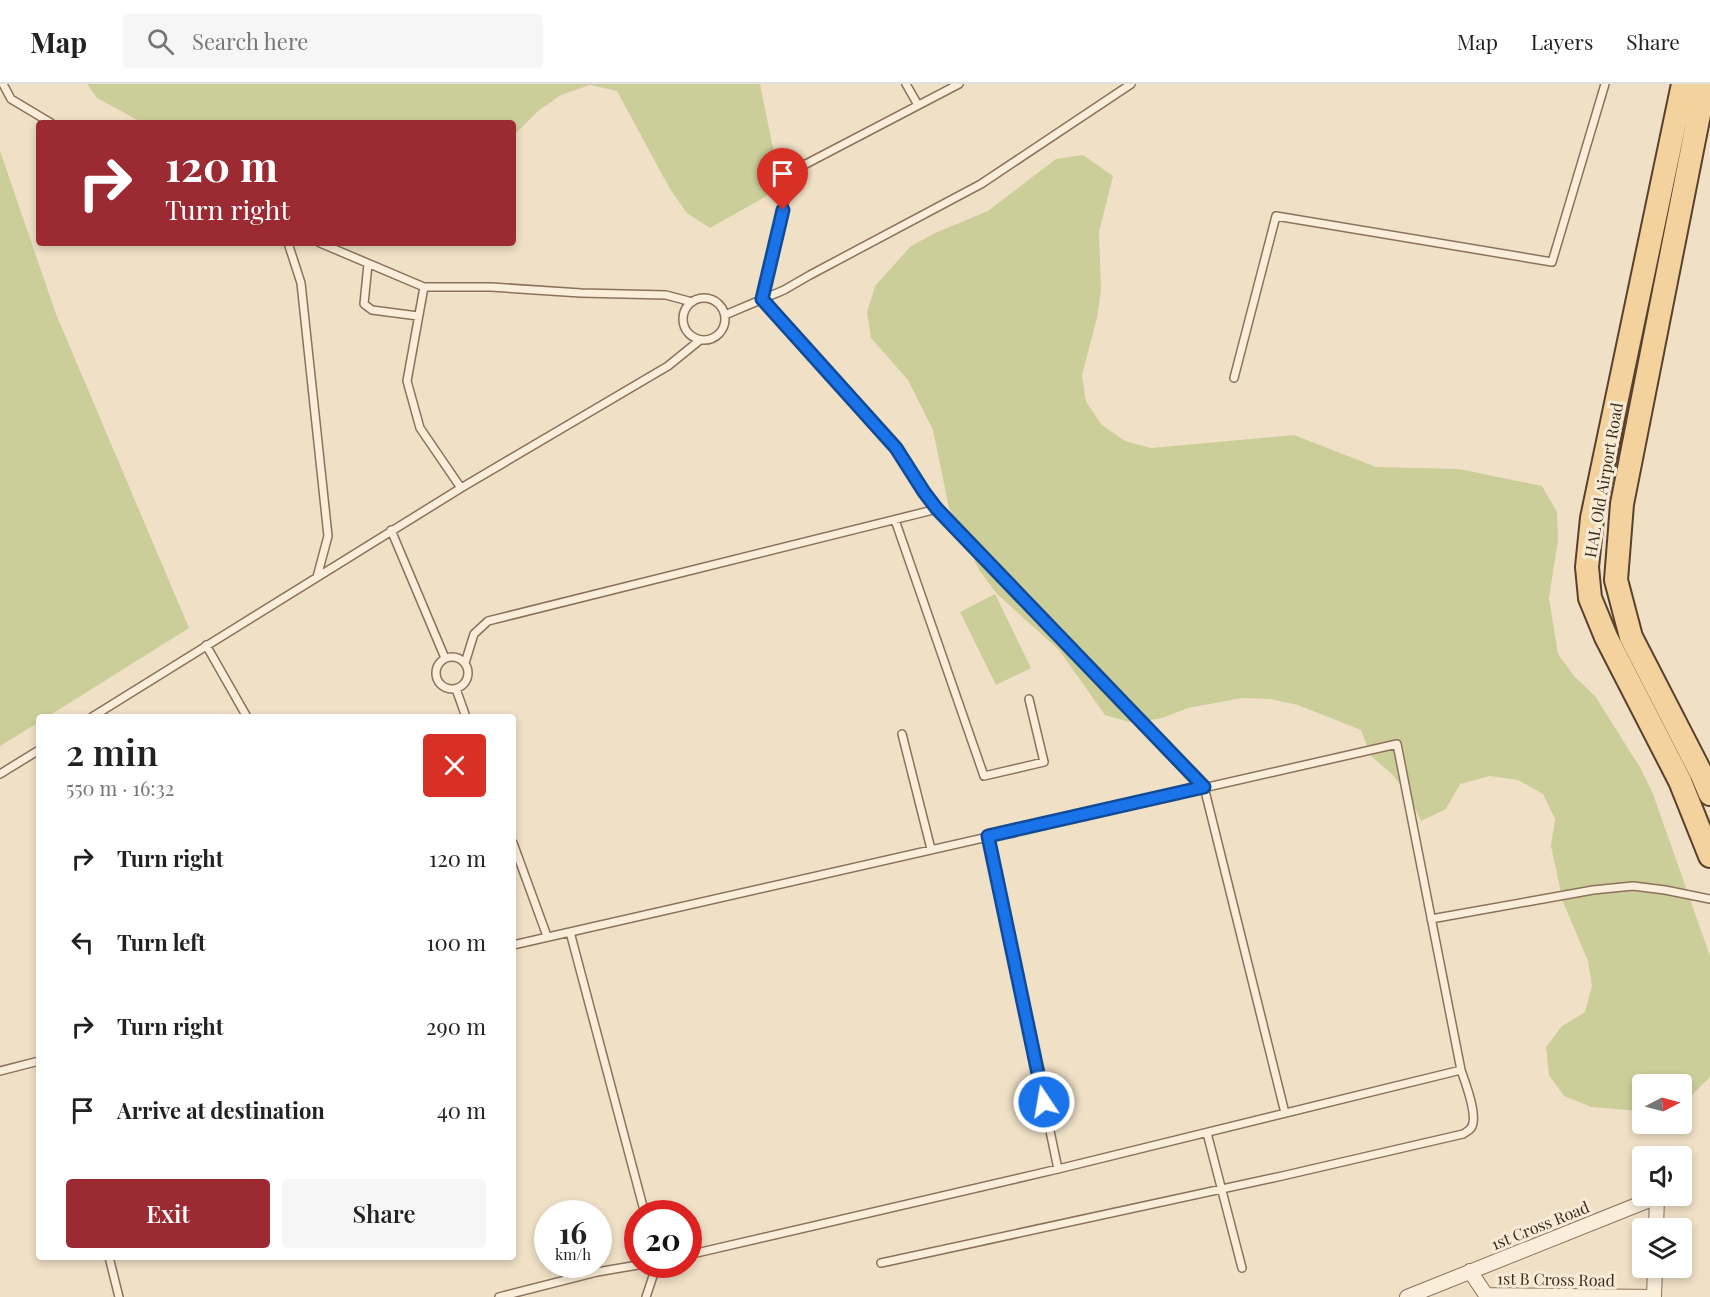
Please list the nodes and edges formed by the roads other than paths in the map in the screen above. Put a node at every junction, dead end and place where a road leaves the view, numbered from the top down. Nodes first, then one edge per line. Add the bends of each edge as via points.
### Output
1 (3, 84) edge
2 (906, 84) edge
3 (959, 84) edge
4 (1131, 84) edge
5 (1605, 84) edge
6 (1683, 84) edge
7 (1705, 84) edge
8 (918, 105) junction
9 (46, 120) edge
10 (289, 246) edge
11 (327, 246) edge
12 (369, 264) junction
13 (424, 287) junction
14 (762, 299) junction
15 (692, 302) junction
16 (725, 315) junction
17 (418, 316) junction
18 (699, 340) junction
19 (1234, 378) dead end
20 (460, 488) junction
21 (937, 509) junction
22 (895, 520) junction
23 (391, 530) junction
24 (317, 577) junction
25 (206, 645) junction
26 (445, 658) junction
27 (465, 663) junction
28 (456, 689) junction
29 (1029, 699) dead end
30 (97, 714) edge
31 (245, 714) edge
32 (465, 714) edge
33 (902, 734) dead end
34 (36, 752) edge
35 (0, 774) edge
36 (1204, 787) junction
37 (1710, 794) edge
38 (988, 836) junction
39 (931, 849) junction
40 (516, 851) edge
41 (1710, 856) edge
42 (1710, 899) edge
43 (1431, 919) junction
44 (570, 932) junction
45 (546, 936) junction
46 (516, 944) edge
47 (36, 1062) edge
48 (1461, 1070) junction
49 (0, 1071) edge
50 (1286, 1113) junction
51 (1207, 1133) junction
52 (1058, 1169) junction
53 (1222, 1189) junction
54 (641, 1200) edge
55 (1656, 1218) edge
56 (702, 1252) edge
57 (110, 1260) edge
58 (881, 1263) dead end
59 (624, 1267) edge
60 (1242, 1268) dead end
61 (1470, 1271) junction
62 (652, 1278) edge
63 (1655, 1278) edge
64 (1410, 1296) edge
65 (118, 1297) edge
66 (500, 1297) edge
67 (646, 1297) edge
68 (1654, 1297) edge

1 - 9 lane via 11,99
2 - 8 lane
3 - 8 lane
4 - 14 lane via 981,184
5 - 19 lane via 1552,262 1276,216
6 - 41 main road, HAL Old Airport Road via 1592,518 1587,567 1590,598 1606,637 1680,781
7 - 37 main road, HAL Old Airport Road via 1622,504 1616,580 1631,638
8 - 14 lane via 804,165 795,175 788,188
10 - 24 lane via 301,283 328,536
11 - 12 lane
12 - 13 lane
12 - 17 lane via 364,303 372,310
13 - 15 lane via 666,295
13 - 17 lane
14 - 16 lane
14 - 21 lane via 896,448
15 - 16 lane via 712,300
15 - 18 lane via 683,320 688,332
16 - 18 lane via 719,334
17 - 20 lane via 407,381 420,428
18 - 20 lane via 668,366
20 - 23 lane
21 - 22 lane
21 - 36 lane
22 - 27 lane via 488,621 474,634
22 - 29 lane via 984,776 1044,762
23 - 24 lane
23 - 26 lane
24 - 25 lane
25 - 30 lane
25 - 31 lane
26 - 27 lane via 456,657
26 - 28 lane via 438,665 436,676 445,688
27 - 28 lane via 468,678
28 - 32 lane
33 - 39 lane
34 - 35 lane
36 - 38 lane
36 - 43 lane via 1397,744
36 - 50 lane
38 - 39 lane
38 - 52 lane
39 - 44 lane
40 - 45 lane
42 - 43 lane via 1633,886
43 - 48 lane
44 - 45 lane
44 - 54 lane
45 - 46 lane
47 - 49 lane
48 - 50 lane
48 - 53 lane via 1473,1123 1463,1134
50 - 51 lane
51 - 52 lane
51 - 53 lane
52 - 56 lane
53 - 58 lane
53 - 60 lane
55 - 61 street, 1st Cross Road via 1657,1197
57 - 65 lane
59 - 66 lane
61 - 64 street, 1st Cross Road
61 - 68 street, 1st B Cross Road via 1486,1295
62 - 67 lane
63 - 68 street

